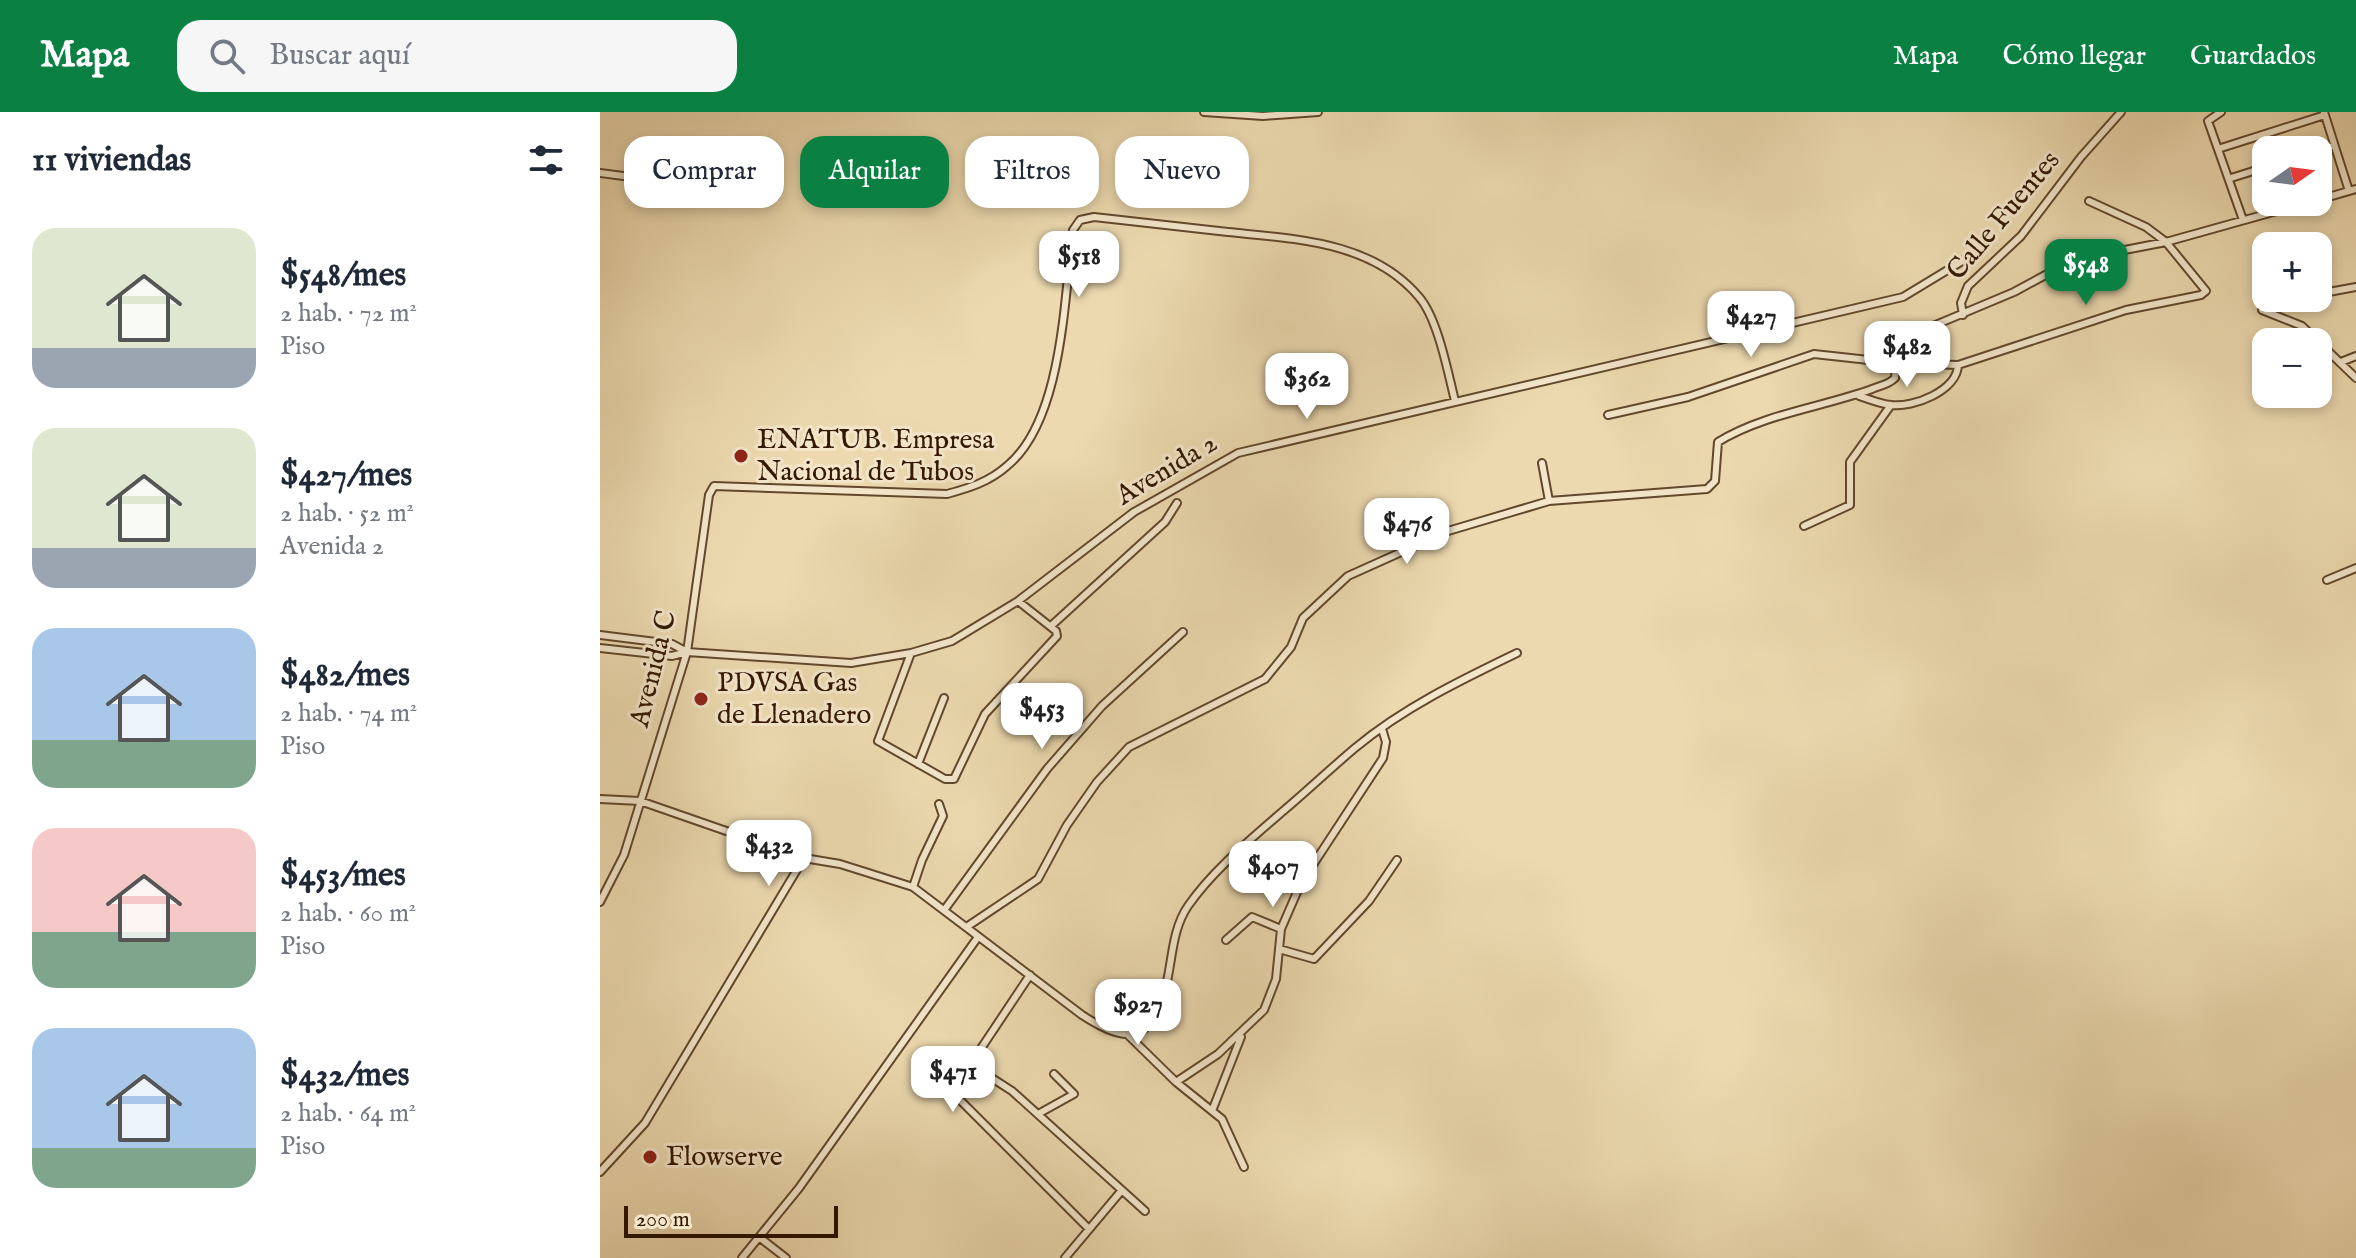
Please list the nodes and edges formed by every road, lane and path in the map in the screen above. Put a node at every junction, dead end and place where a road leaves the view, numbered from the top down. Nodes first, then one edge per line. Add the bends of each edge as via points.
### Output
1 (1204, 112) edge
2 (1318, 112) edge
3 (2121, 112) edge
4 (2221, 112) edge
5 (2324, 114) edge
6 (2334, 145) joint
7 (2221, 148) junction
8 (2252, 171) edge
9 (600, 173) edge
10 (624, 176) edge
11 (2231, 178) junction
12 (2353, 190) edge
13 (2332, 196) edge
14 (2089, 201) dead end
15 (2258, 216) edge
16 (2243, 220) junction
17 (2166, 242) junction
18 (1969, 257) dead end
19 (2356, 287) edge
20 (2332, 291) edge
21 (2267, 312) edge
22 (1963, 315) junction
23 (2356, 356) edge
24 (2341, 362) junction
25 (1896, 363) junction
26 (1958, 365) junction
27 (2356, 378) edge
28 (1859, 396) junction
29 (1455, 401) junction
30 (1891, 405) junction
31 (1608, 415) dead end
32 (1542, 463) dead end
33 (1549, 501) junction
34 (1177, 503) dead end
35 (1804, 526) dead end
36 (2356, 568) edge
37 (2327, 580) dead end
38 (1018, 601) junction
39 (1051, 626) junction
40 (1183, 632) dead end
41 (600, 635) edge
42 (600, 648) edge
43 (687, 652) junction
44 (911, 653) junction
45 (1517, 653) dead end
46 (944, 698) dead end
47 (1382, 729) junction
48 (918, 764) junction
49 (600, 799) edge
50 (640, 801) junction
51 (939, 804) dead end
52 (804, 858) junction
53 (1397, 860) dead end
54 (913, 887) junction
55 (600, 902) edge
56 (945, 909) junction
57 (968, 926) junction
58 (1281, 929) junction
59 (978, 937) junction
60 (1226, 940) dead end
61 (1279, 949) junction
62 (1030, 975) junction
63 (1127, 1034) junction
64 (1242, 1034) junction
65 (970, 1064) junction
66 (1054, 1074) dead end
67 (1176, 1082) junction
68 (1212, 1111) junction
69 (1038, 1114) junction
70 (1244, 1167) dead end
71 (600, 1172) edge
72 (1122, 1190) junction
73 (1145, 1211) dead end
74 (1089, 1229) junction
75 (759, 1237) junction
76 (742, 1258) edge
77 (786, 1258) edge
78 (1065, 1258) edge

1 - 2 street
3 - 22 street, Calle Fuentes via 2021,236 1968,286 1961,303
4 - 7 street via 2208,121
5 - 6 street
5 - 7 street
6 - 12 street
7 - 11 street
8 - 11 street
9 - 10 street
11 - 16 street
12 - 13 street
14 - 17 street
15 - 16 street
16 - 17 street
17 - 22 street via 2073,260
17 - 26 street via 2204,285 2201,295 2126,310
18 - 29 street, Avenida 2 via 1903,297
19 - 20 street
21 - 24 street via 2302,326
22 - 25 street via 1902,339
23 - 24 street
24 - 27 street
25 - 26 street
25 - 28 street via 1892,382
25 - 31 street via 1814,354 1688,397
26 - 30 street via 1953,380 1937,393 1908,405
28 - 30 street
28 - 33 street via 1781,415 1726,437 1718,442 1715,481 1707,489
29 - 38 street, Avenida 2 via 1238,453 1134,512
29 - 43 street, Avenida C via 1422,299 1375,262 1321,242 1094,217 1080,220 1073,230 1051,393 1033,437 1009,466 980,484 947,494 714,486
30 - 35 street via 1850,462 1850,505
32 - 33 street
33 - 57 street via 1448,531 1348,576 1303,618 1291,647 1265,679 1129,747 1067,825 1038,879
34 - 39 street via 1165,522
36 - 37 street
38 - 39 street
38 - 44 street, Avenida 2 via 952,641
39 - 48 street via 1055,640 985,714 959,774 945,779
40 - 56 street via 1102,706 1047,769
41 - 43 street, Avenida 2 via 672,644
42 - 43 street, Avenida 2 via 672,656
43 - 44 street, Avenida 2 via 851,663
43 - 50 street, Avenida C
44 - 48 street via 878,741
45 - 47 street via 1438,692
46 - 48 street
47 - 58 street via 1383,758 1301,883
47 - 63 street via 1243,846 1189,904 1177,925 1163,996 1148,1026
49 - 50 street
50 - 52 street
50 - 55 street, Avenida C via 624,855
51 - 54 street via 943,816
52 - 54 street
52 - 71 street via 645,1123
53 - 61 street via 1369,901 1314,959
54 - 56 street
56 - 57 street
57 - 59 street
58 - 60 street via 1252,917
58 - 61 street
59 - 62 street
59 - 75 street
61 - 64 street via 1276,979 1264,1010
62 - 63 street via 1105,1029
62 - 65 street
63 - 67 street
64 - 67 street
64 - 68 street
65 - 69 street
65 - 74 street via 952,1092
66 - 69 street via 1074,1094
67 - 68 street
68 - 70 street via 1227,1127
69 - 72 street
72 - 73 street
72 - 74 street
74 - 78 street
75 - 76 street
75 - 77 street

